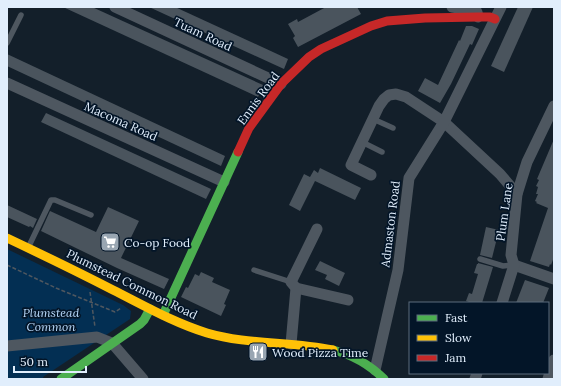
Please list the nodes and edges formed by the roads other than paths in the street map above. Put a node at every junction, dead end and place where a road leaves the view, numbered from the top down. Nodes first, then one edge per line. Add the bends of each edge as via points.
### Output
1 (115, 7) edge
2 (452, 7) edge
3 (501, 7) edge
4 (21, 15) dead end
5 (478, 17) junction
6 (495, 19) junction
7 (7, 43) edge
8 (7, 83) edge
9 (281, 84) junction
10 (553, 108) edge
11 (373, 119) junction
12 (444, 122) junction
13 (393, 128) dead end
14 (362, 142) junction
15 (382, 152) dead end
16 (371, 175) dead end
17 (224, 182) junction
18 (517, 194) junction
19 (91, 215) dead end
20 (317, 229) dead end
21 (7, 238) edge
22 (28, 248) junction
23 (480, 259) dead end
24 (514, 265) junction
25 (254, 270) dead end
26 (554, 279) edge
27 (293, 285) junction
28 (348, 300) dead end
29 (502, 302) edge
30 (150, 308) junction
31 (163, 315) junction
32 (112, 343) junction
33 (291, 344) junction
34 (7, 346) edge
35 (554, 360) edge
36 (375, 370) junction
37 (60, 379) edge
38 (143, 379) edge
39 (384, 379) edge
40 (548, 379) edge

1 - 9 street, Tuam Road
2 - 5 street via 471,10 476,12
3 - 6 street, Admaston Road
4 - 7 lane
5 - 6 street, Ennis Road
5 - 9 street, Ennis Road via 417,18 387,21 371,26 321,49
6 - 12 street, Admaston Road
8 - 17 street, Macoma Road
9 - 17 street, Ennis Road via 249,128
10 - 18 street, Plum Lane via 527,162
11 - 12 street via 384,99 396,94 406,97
11 - 13 lane
11 - 14 street
12 - 18 street via 500,174
12 - 36 street, Admaston Road via 409,178 398,270
14 - 15 lane
14 - 16 street via 350,165
17 - 31 street, Ennis Road
18 - 24 street, Plum Lane via 511,255
19 - 22 lane via 51,200
20 - 27 street
21 - 22 street, Plumstead Common Road
22 - 30 street, Plumstead Common Road
23 - 24 lane via 503,266
24 - 26 street
24 - 29 street, Plum Lane
25 - 27 lane
27 - 28 street
27 - 33 street
30 - 31 street, Plumstead Common Road
30 - 32 street via 140,324
31 - 33 street, Plumstead Common Road via 222,337
32 - 34 street via 97,337
32 - 37 street
32 - 38 street
33 - 36 street, Plumstead Common Road via 344,353
35 - 40 street
36 - 39 street, Plumstead Common Road

